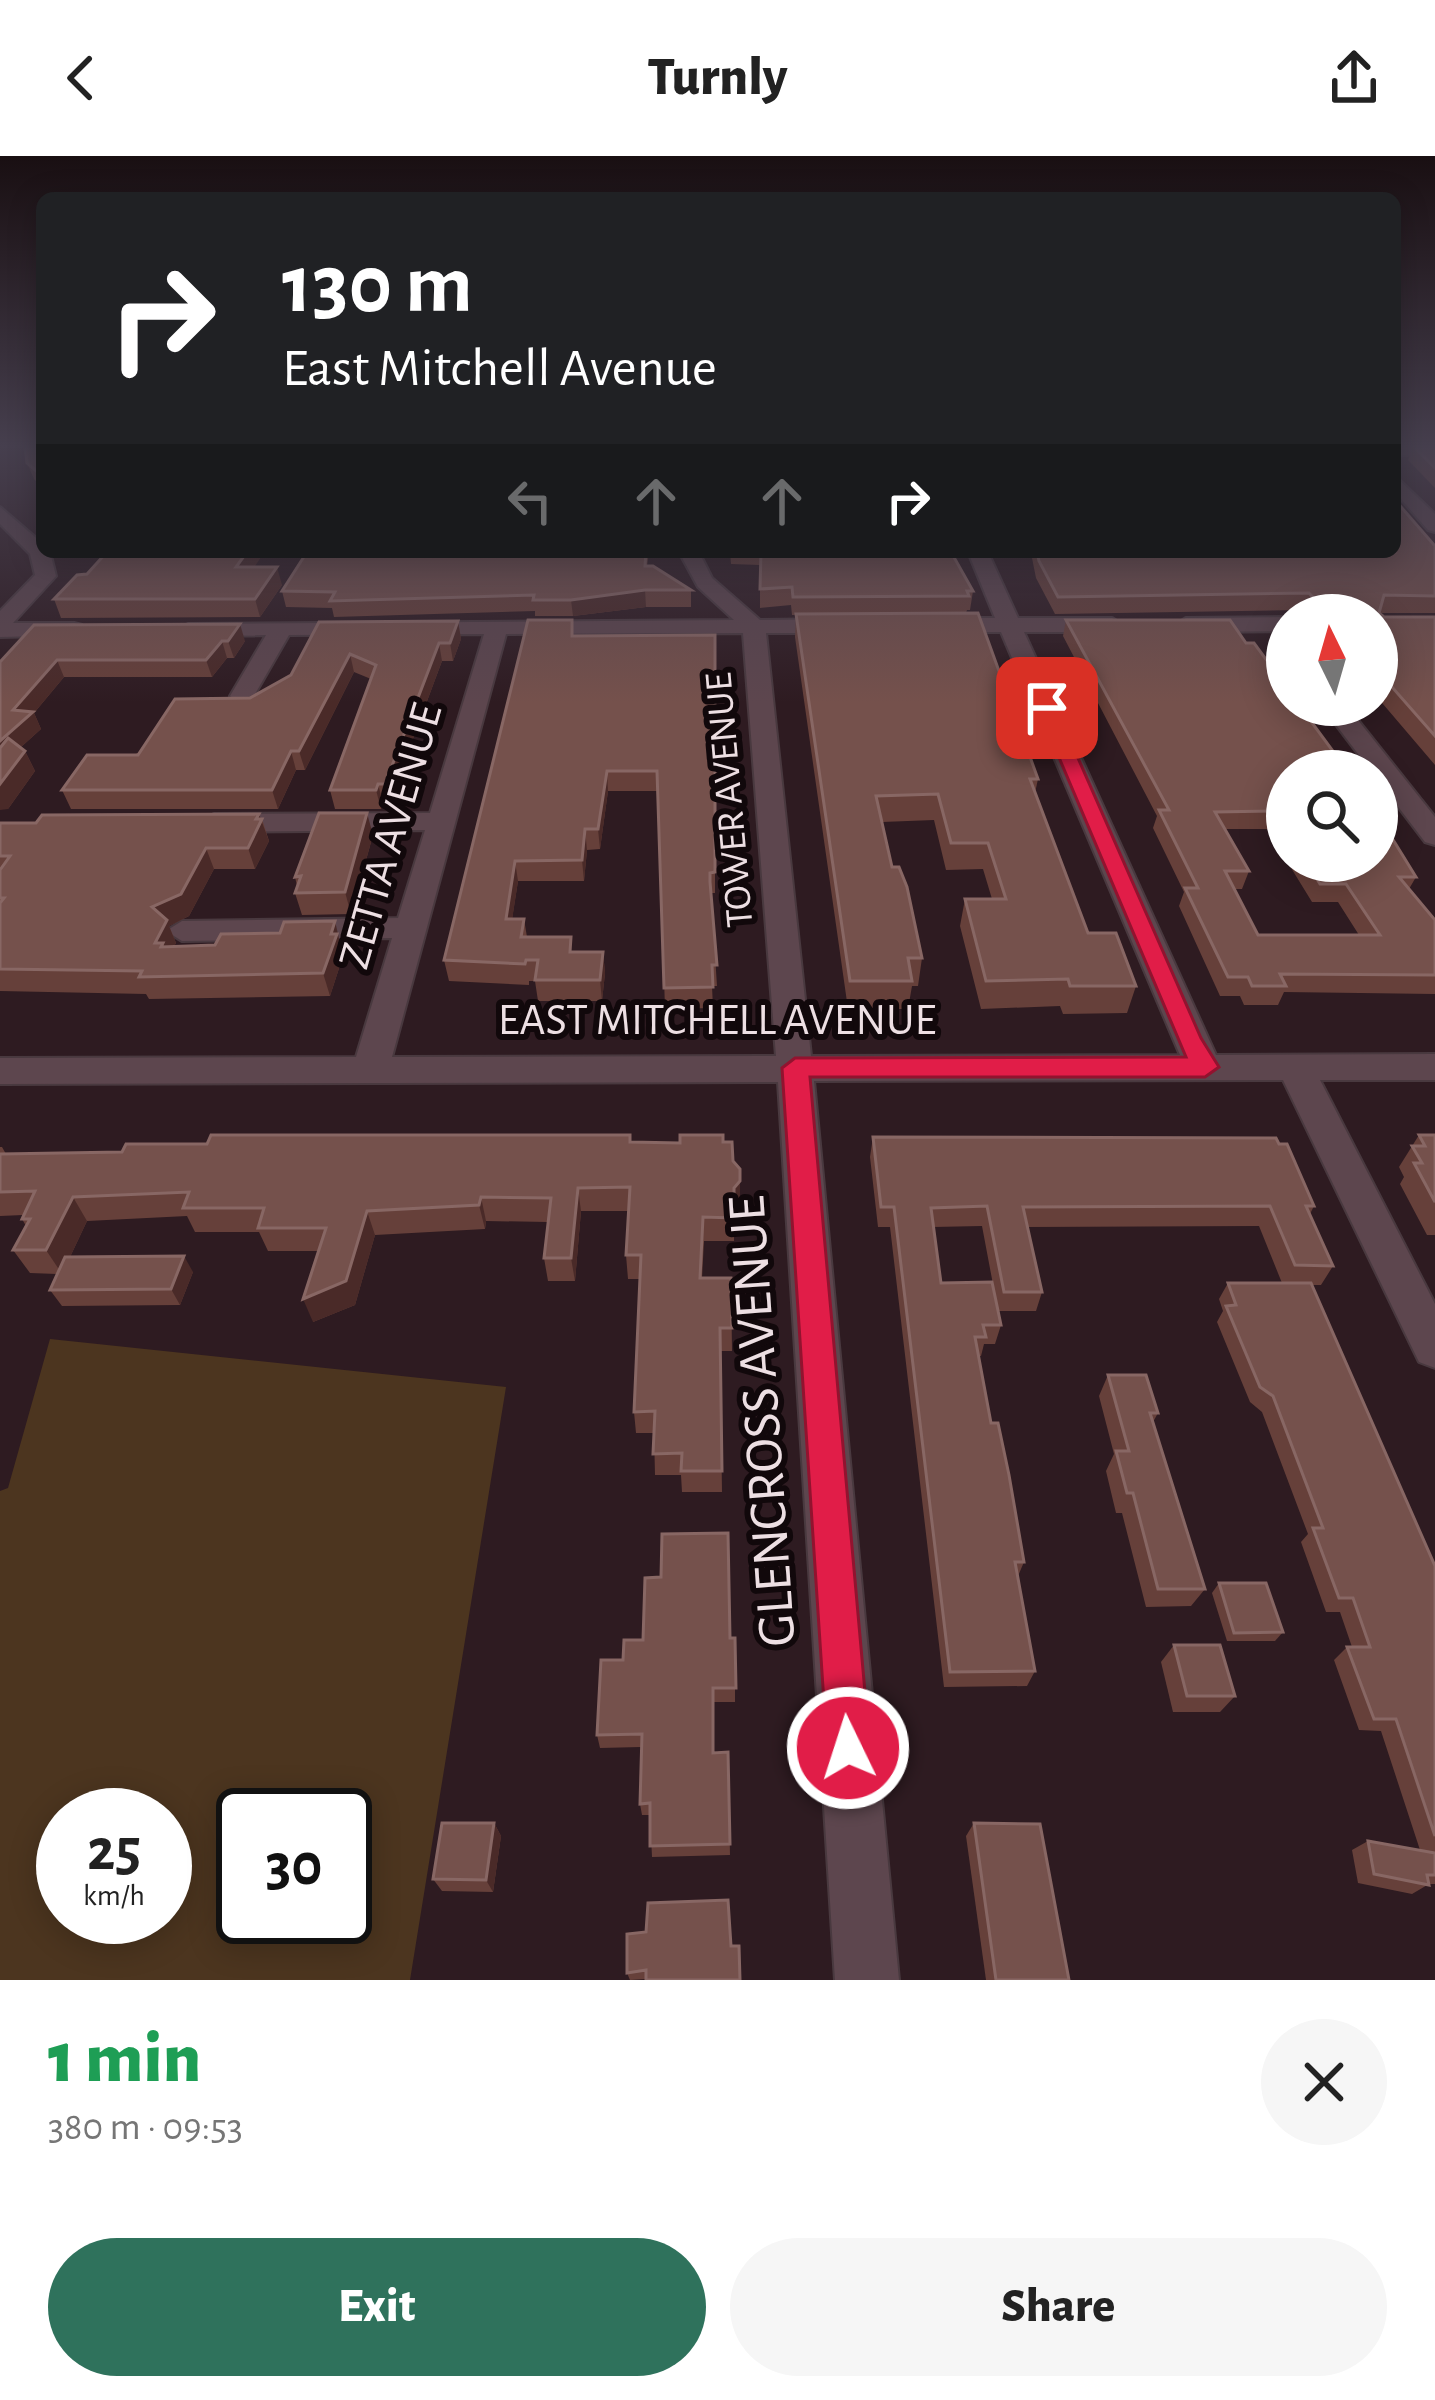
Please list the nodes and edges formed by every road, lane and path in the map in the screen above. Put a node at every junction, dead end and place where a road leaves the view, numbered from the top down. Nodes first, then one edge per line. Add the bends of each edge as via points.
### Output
1 (42, 558) edge
2 (689, 558) edge
3 (981, 558) edge
4 (1, 624) edge
5 (1266, 624) edge
6 (1012, 625) junction
7 (754, 626) junction
8 (872, 626) edge
9 (918, 626) edge
10 (497, 627) junction
11 (282, 628) junction
12 (164, 629) edge
13 (94, 630) edge
14 (242, 696) edge
15 (1349, 726) edge
16 (443, 821) junction
17 (185, 823) edge
18 (1435, 836) edge
19 (412, 928) junction
20 (182, 931) dead end
21 (1205, 1067) junction
22 (1295, 1067) junction
23 (1435, 1067) edge
24 (795, 1068) junction
25 (370, 1070) junction
26 (0, 1071) edge
27 (1435, 1348) edge
28 (867, 1980) edge

1 - 4 street via 46,576
2 - 7 street, TOWER AVENUE
3 - 6 street
4 - 13 street
5 - 6 street
6 - 9 street
6 - 21 street
7 - 8 street
7 - 10 street
7 - 24 street, TOWER AVENUE
10 - 11 street
10 - 16 street, ZETTA AVENUE
11 - 12 street
11 - 14 street
15 - 18 street
16 - 17 street
16 - 19 street, ZETTA AVENUE
19 - 20 street
19 - 25 street, ZETTA AVENUE
21 - 22 street, EAST MITCHELL AVENUE
21 - 24 street, EAST MITCHELL AVENUE
22 - 23 street, EAST MITCHELL AVENUE
22 - 27 street
24 - 25 street, EAST MITCHELL AVENUE
24 - 28 street, GLENCROSS AVENUE
25 - 26 street, EAST MITCHELL AVENUE

